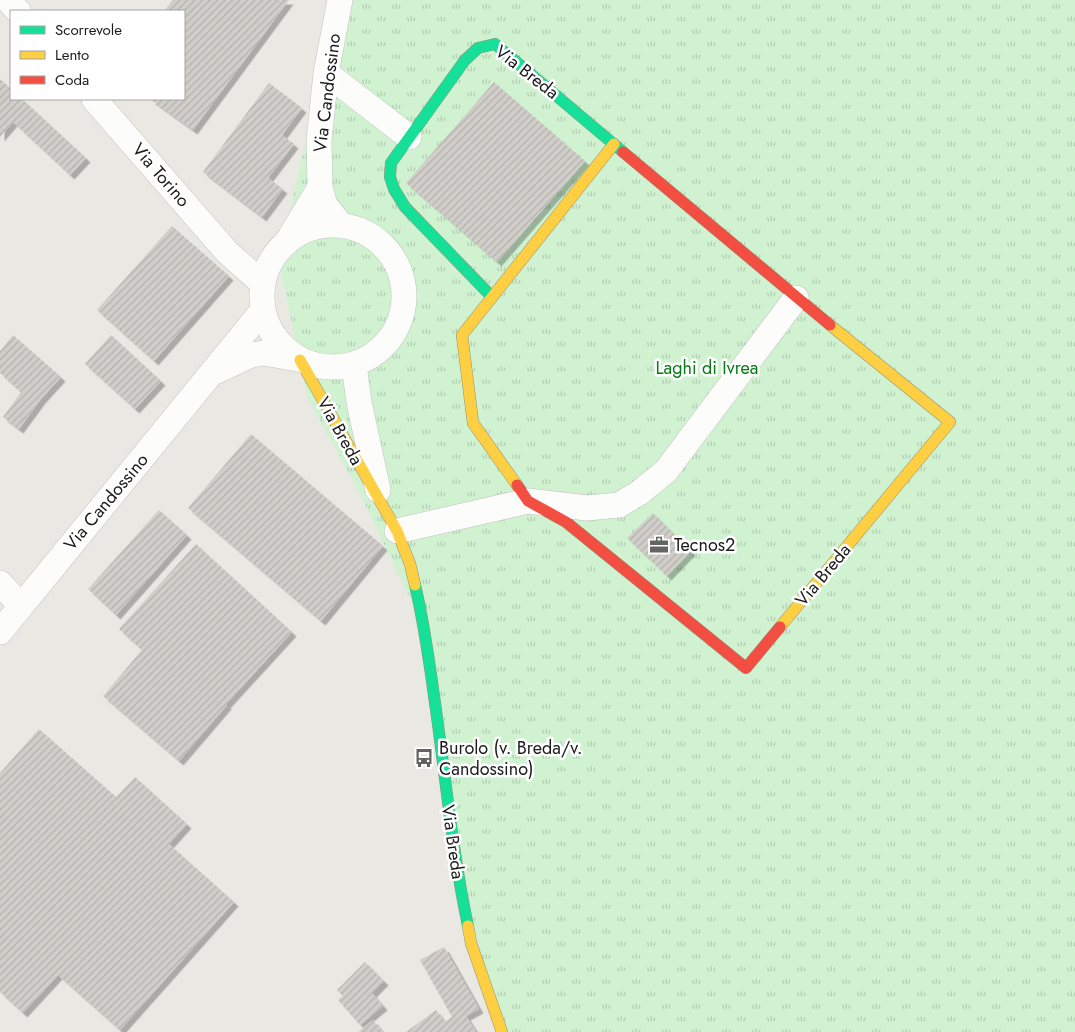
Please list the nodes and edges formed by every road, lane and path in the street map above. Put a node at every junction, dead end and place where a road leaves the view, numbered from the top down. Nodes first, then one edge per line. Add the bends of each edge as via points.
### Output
1 (8, 0) edge
2 (340, 0) edge
3 (17, 10) edge
4 (326, 73) junction
5 (95, 100) edge
6 (409, 137) junction
7 (614, 144) junction
8 (320, 186) junction
9 (342, 226) junction
10 (286, 242) junction
11 (267, 273) junction
12 (492, 297) junction
13 (796, 298) junction
14 (263, 310) junction
15 (300, 360) junction
16 (354, 364) junction
17 (213, 372) junction
18 (528, 500) junction
19 (380, 502) junction
20 (397, 531) junction
21 (0, 583) edge
22 (20, 605) junction
23 (0, 632) edge
24 (502, 1032) edge

1 - 3 street
2 - 4 street, Via Candossino
4 - 6 street
4 - 8 street, Via Candossino via 318,141
5 - 11 street, Via Torino via 227,252
6 - 7 street, Via Breda via 465,60 478,47 495,44
6 - 12 street, Via Breda via 391,163 390,177 394,189 405,207
7 - 12 street, Via Breda
7 - 13 street, Via Breda
8 - 9 street, Via Candossino via 325,205
8 - 10 street
9 - 10 street via 313,228
9 - 16 street via 358,230 383,246 399,269 403,287 402,314 394,333 380,350
10 - 11 street
11 - 14 street
12 - 18 street, Via Breda via 462,335 473,423
13 - 18 street via 666,471 639,493 620,505 587,508
13 - 18 street, Via Breda via 950,422 746,668 566,522
14 - 15 street via 275,337
14 - 17 street, Via Candossino
15 - 16 street via 329,368
15 - 17 street, Via Candossino via 264,353 251,355
15 - 19 street, Via Breda
16 - 19 street, Via Breda
17 - 22 street, Via Candossino
18 - 20 street
19 - 20 street, Via Breda
20 - 24 street, Via Breda via 420,604 471,943
21 - 22 street
22 - 23 street, Via Candossino

